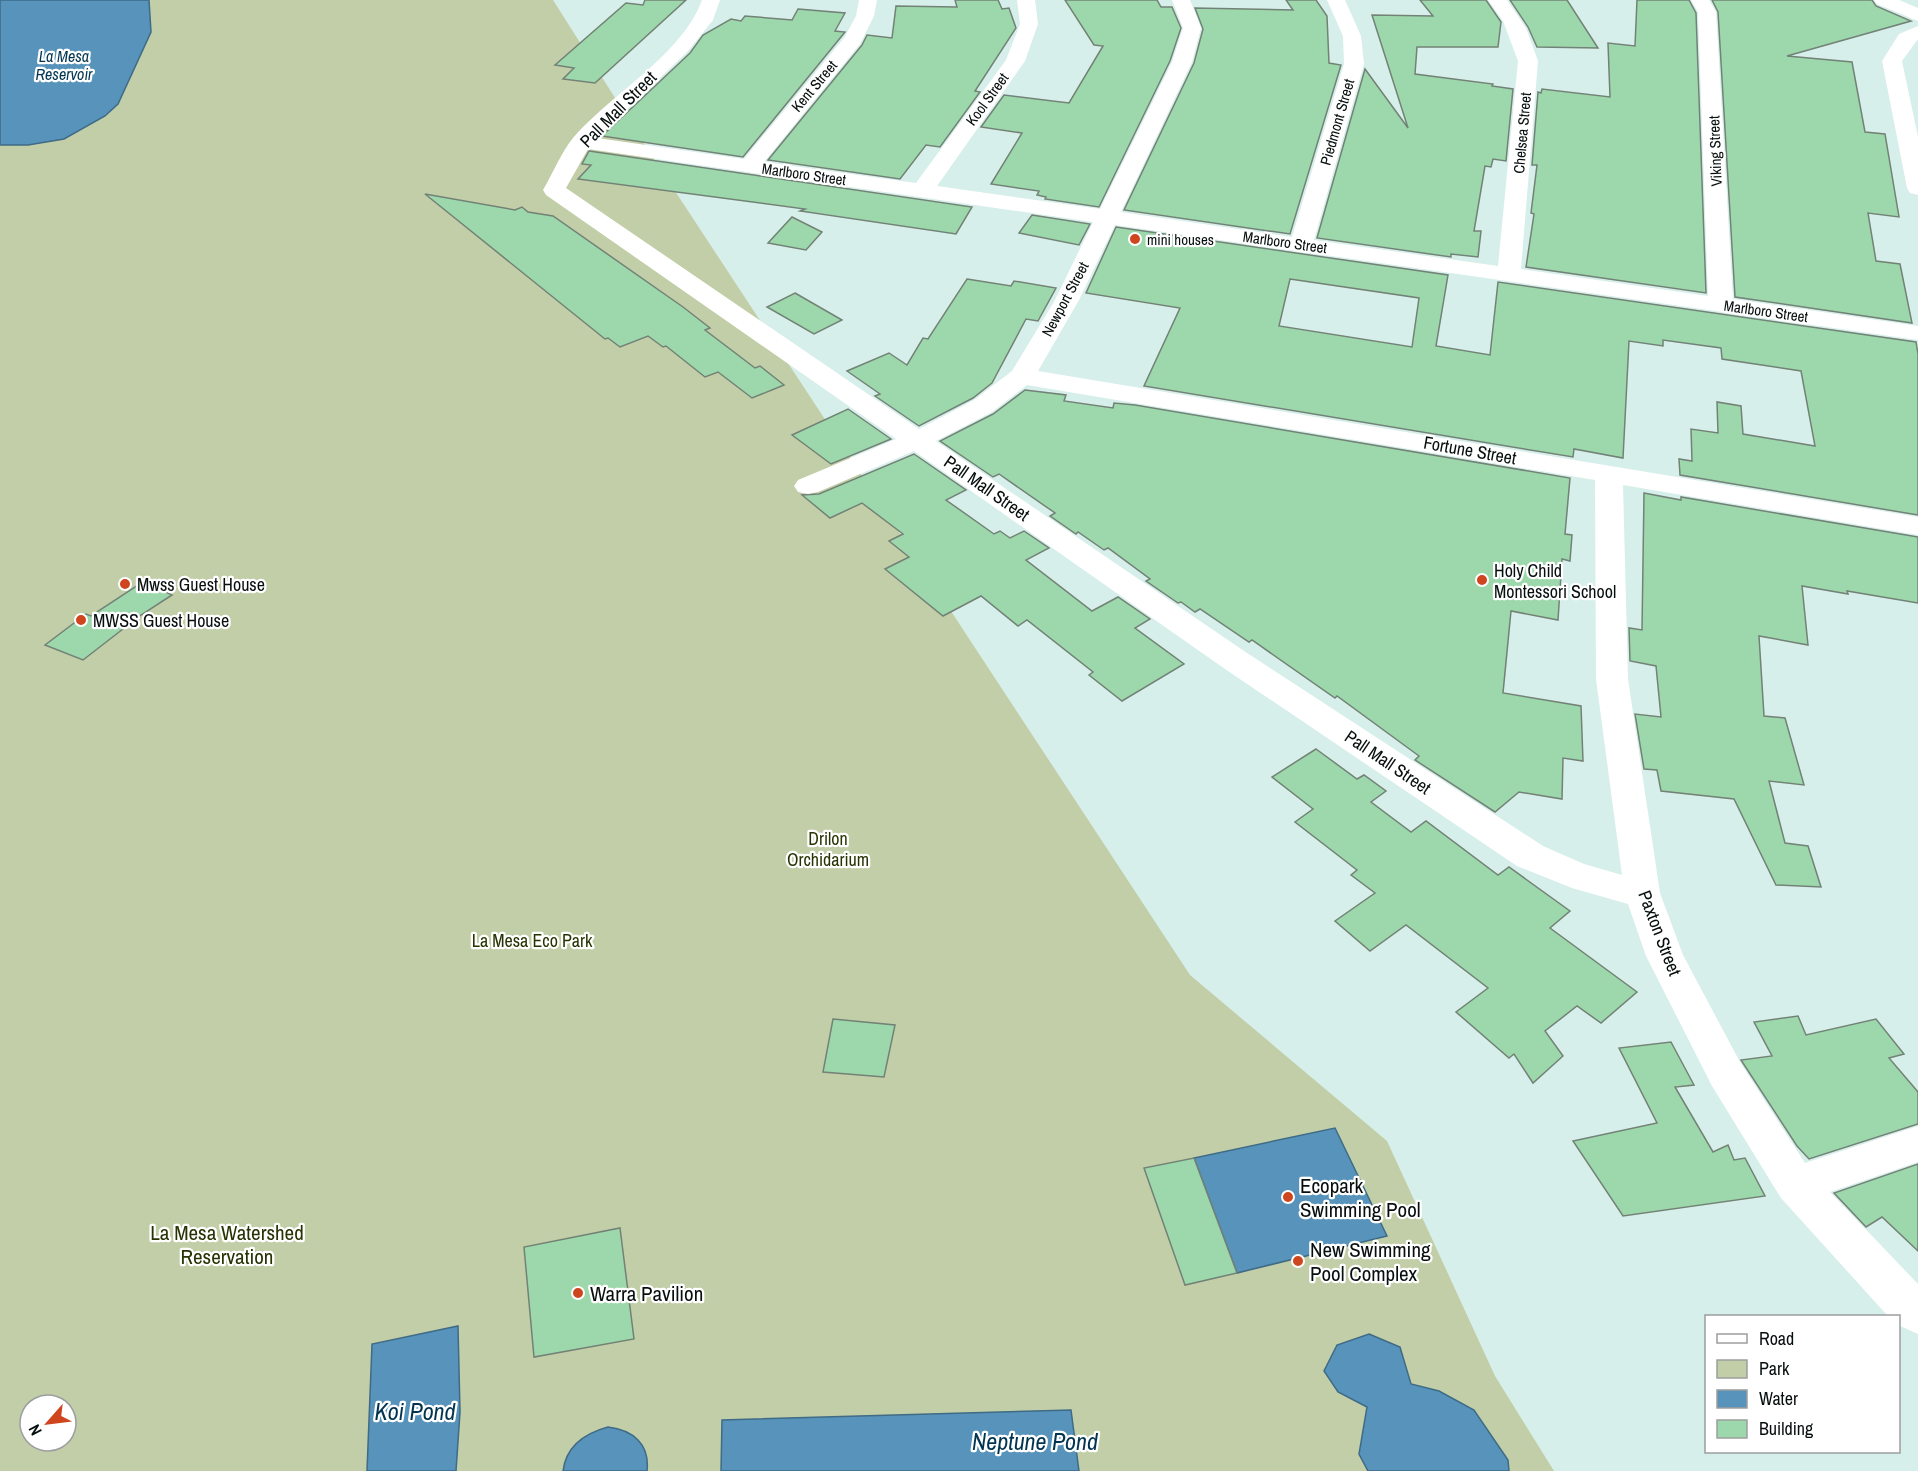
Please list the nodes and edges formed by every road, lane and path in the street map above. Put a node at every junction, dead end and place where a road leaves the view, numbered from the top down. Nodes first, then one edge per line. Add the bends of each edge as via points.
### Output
1 (711, 0) edge
2 (868, 0) edge
3 (1026, 0) edge
4 (1181, 0) edge
5 (1336, 0) edge
6 (1497, 0) edge
7 (1700, 0) edge
8 (1883, 0) edge
9 (1918, 15) edge
10 (1914, 39) edge
11 (581, 142) junction
12 (748, 166) junction
13 (1918, 188) edge
14 (922, 190) junction
15 (1107, 217) junction
16 (1301, 245) junction
17 (1509, 274) junction
18 (1721, 305) junction
19 (1918, 333) edge
20 (1022, 376) junction
21 (918, 440) junction
22 (1609, 475) junction
23 (808, 486) dead end
24 (1918, 526) edge
25 (1642, 892) junction
26 (1918, 1144) edge
27 (1796, 1185) junction
28 (1918, 1313) edge

1 - 11 street, Pall Mall Street via 704,20 681,47
2 - 12 street, Kent Street via 853,40
3 - 14 street, Kool Street via 1031,22 1015,61
4 - 15 street, Newport Street via 1192,28 1188,46
5 - 16 street, Piedmont Street via 1352,36 1354,64
6 - 17 street, Chelsea Street via 1519,33 1528,61
7 - 18 street, Viking Street via 1707,12
8 - 9 street
10 - 13 street via 1899,48 1892,62
11 - 12 street, Marlboro Street
11 - 21 street, Pall Mall Street via 554,190
12 - 14 street, Marlboro Street
14 - 15 street, Marlboro Street
15 - 16 street, Marlboro Street
15 - 20 street, Newport Street via 1067,300
16 - 17 street, Marlboro Street
17 - 18 street, Marlboro Street
18 - 19 street, Marlboro Street
20 - 21 street, Newport Street via 983,406
20 - 22 street, Fortune Street
21 - 23 street, Newport Street
21 - 25 street, Pall Mall Street via 1236,661 1530,856 1582,878
22 - 24 street, Fortune Street
22 - 25 street, Paxton Street via 1612,679
25 - 27 street, Paxton Street via 1665,956 1721,1064
26 - 27 street
27 - 28 street, Paxton Street

